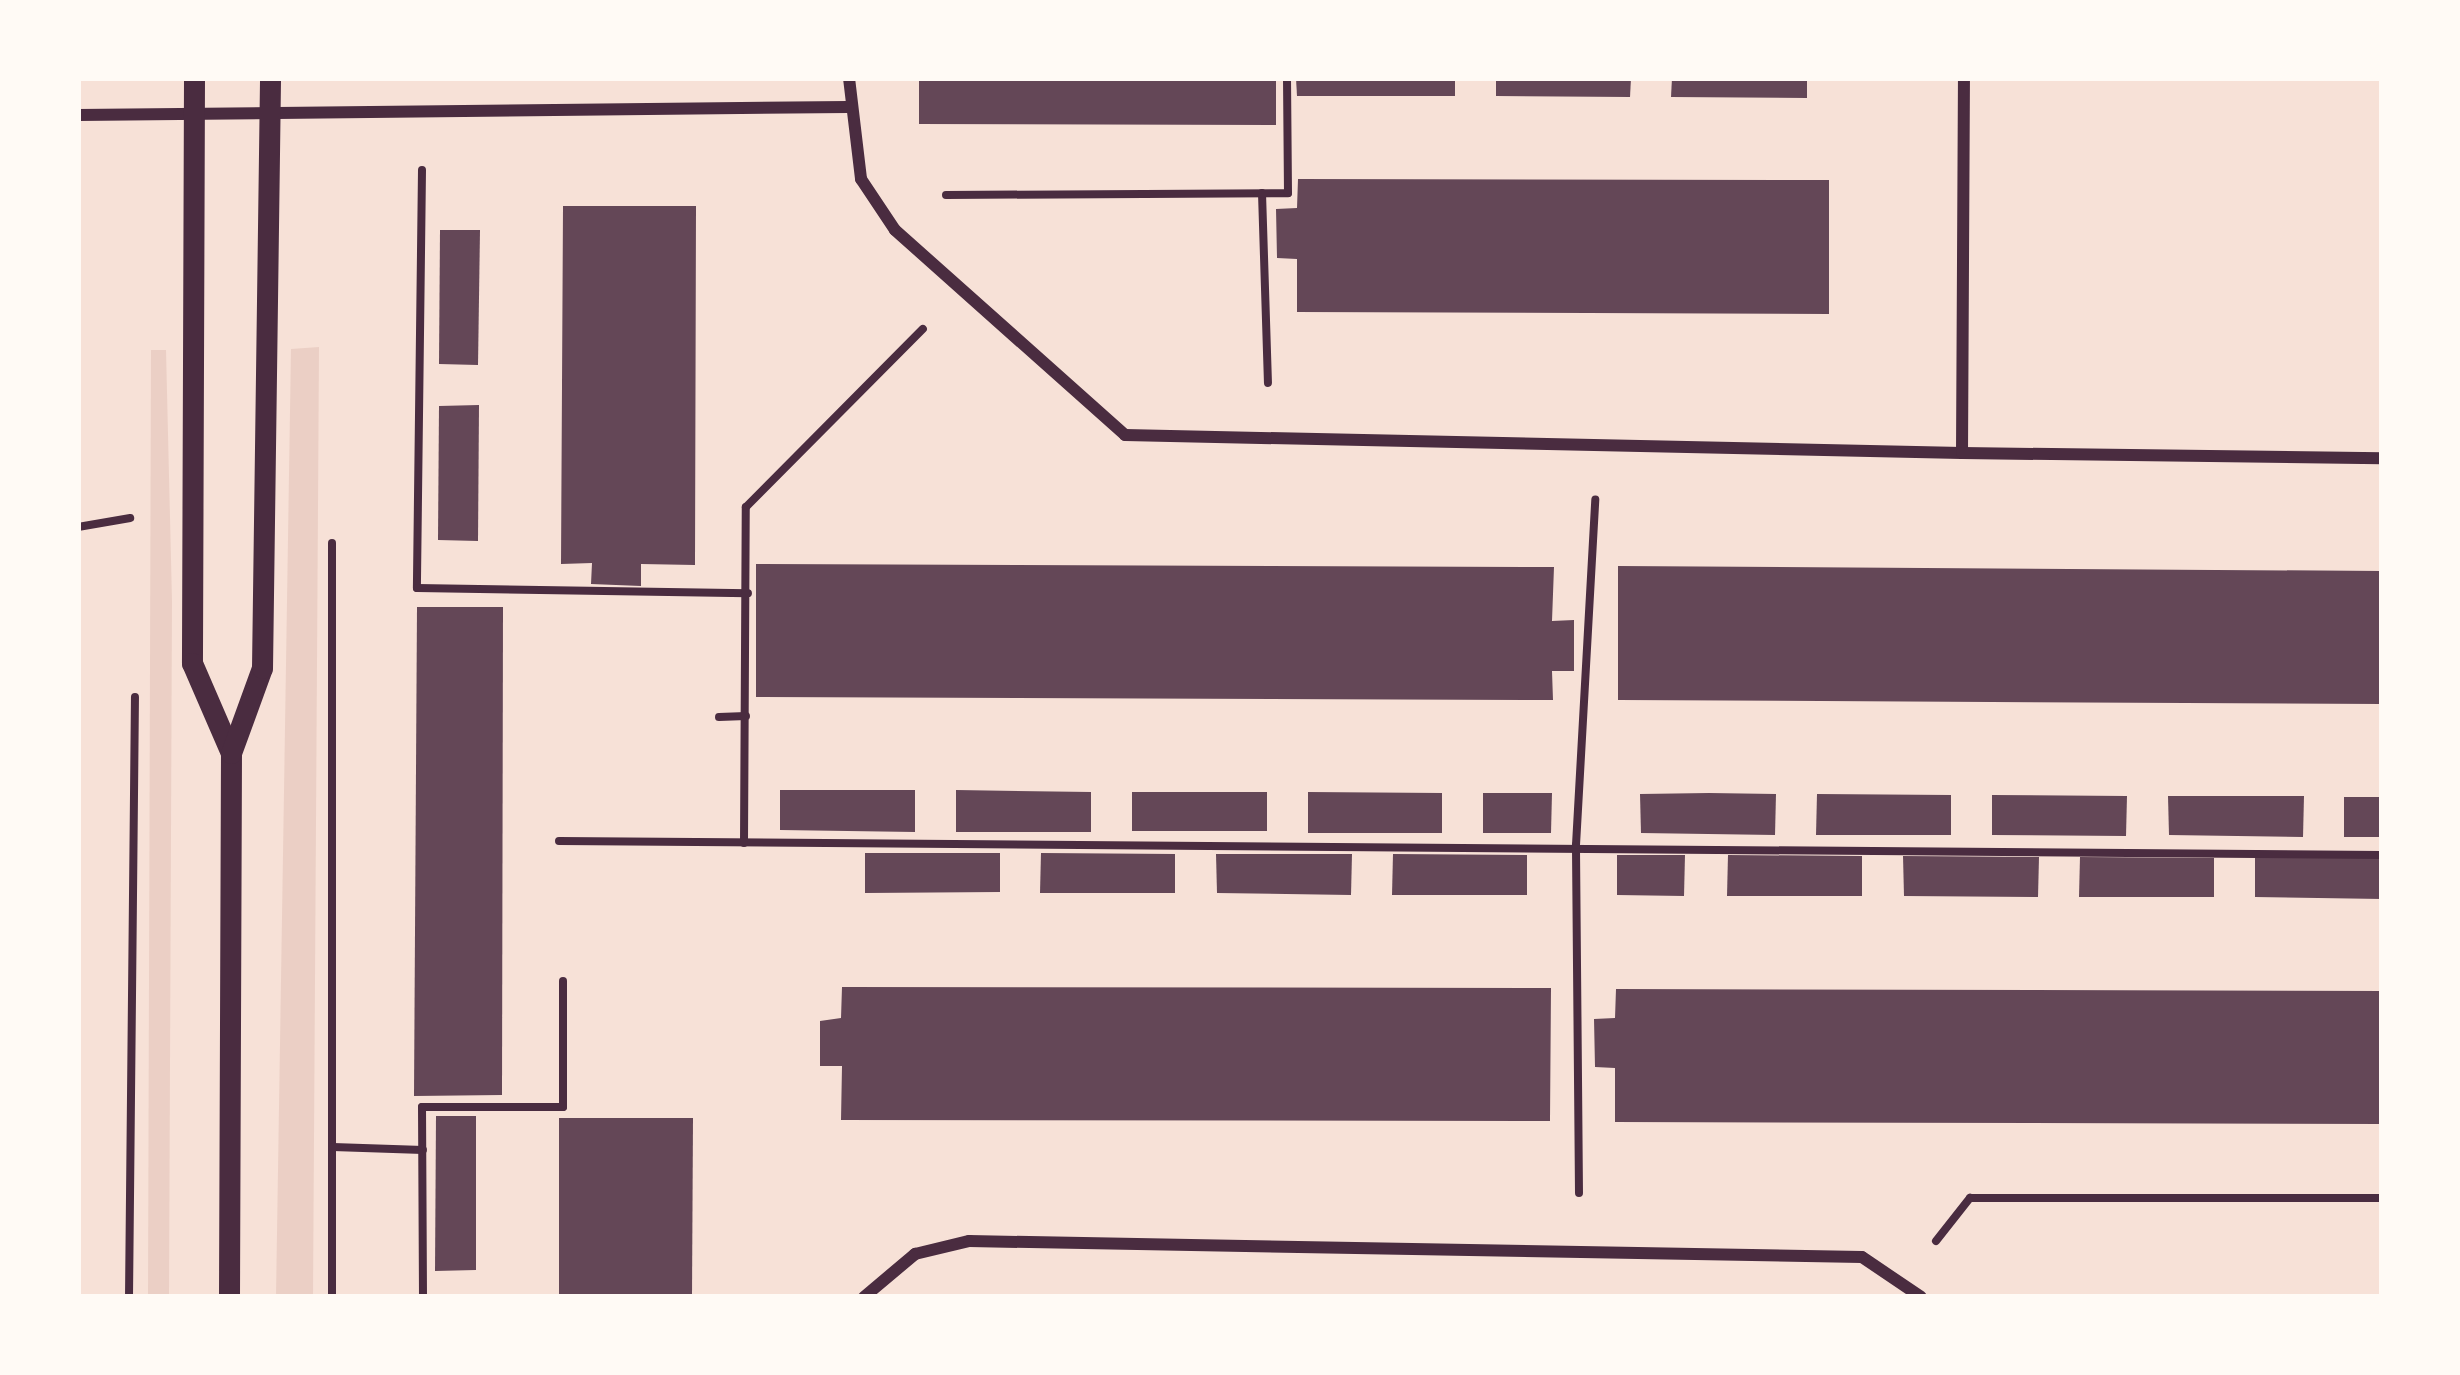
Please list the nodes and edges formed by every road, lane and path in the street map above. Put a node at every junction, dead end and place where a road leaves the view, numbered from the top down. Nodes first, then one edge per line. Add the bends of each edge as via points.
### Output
1 (194, 78) edge
2 (270, 78) edge
3 (849, 78) edge
4 (1287, 78) edge
5 (1964, 78) edge
6 (848, 107) junction
7 (423, 109) junction
8 (271, 113) junction
9 (193, 114) junction
10 (78, 115) edge
11 (1262, 193) junction
12 (872, 195) junction
13 (958, 294) junction
14 (1270, 439) junction
15 (1598, 445) junction
16 (1962, 453) junction
17 (2382, 458) edge
18 (134, 517) dead end
19 (332, 517) dead end
20 (78, 526) edge
21 (748, 593) junction
22 (746, 716) junction
23 (719, 717) dead end
24 (231, 753) junction
25 (559, 841) dead end
26 (744, 843) junction
27 (1576, 845) junction
28 (2382, 855) edge
29 (563, 981) dead end
30 (333, 1147) junction
31 (423, 1150) junction
32 (2382, 1198) edge
33 (1580, 1250) junction
34 (1904, 1280) junction
35 (230, 1297) edge
36 (332, 1297) edge
37 (423, 1297) edge
38 (864, 1297) edge
39 (1921, 1297) edge

1 - 9 street
2 - 8 street
3 - 6 street
4 - 11 path via 1288,193
5 - 16 street
6 - 7 street
6 - 12 street
7 - 8 street
7 - 21 path via 417,588
8 - 9 street
8 - 24 street via 262,668
9 - 10 street
9 - 24 street via 192,663
11 - 12 path
11 - 14 path
12 - 13 street
13 - 14 street via 1125,436
13 - 21 path via 746,507
14 - 15 street
15 - 16 street
15 - 27 path
16 - 17 street
18 - 20 path
19 - 30 path
21 - 22 path
22 - 23 path
22 - 26 path
24 - 35 street
25 - 26 path
26 - 27 path
27 - 28 path
27 - 33 path
29 - 31 path via 563,1107 422,1107
30 - 31 path
30 - 36 path
31 - 37 path
32 - 34 path via 1970,1198
33 - 34 street via 1862,1257
33 - 38 street via 969,1241 915,1254
34 - 39 street

